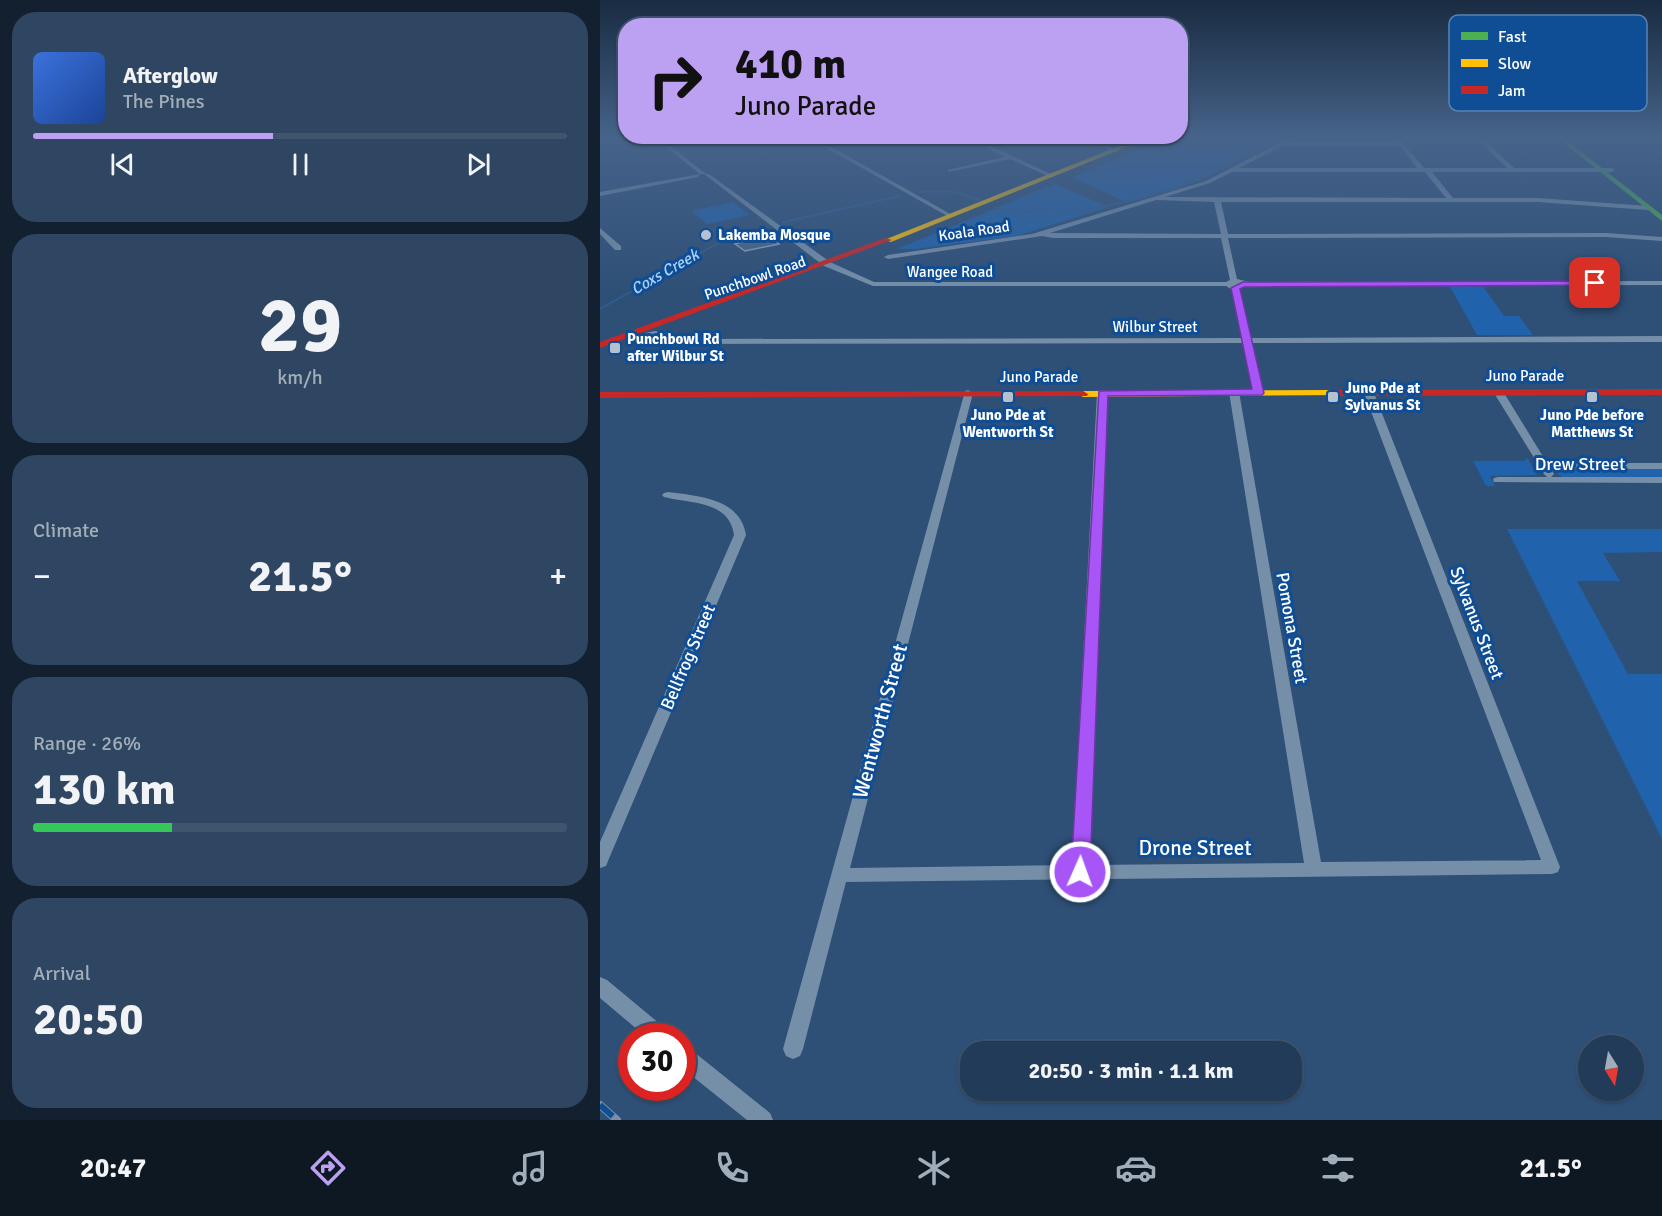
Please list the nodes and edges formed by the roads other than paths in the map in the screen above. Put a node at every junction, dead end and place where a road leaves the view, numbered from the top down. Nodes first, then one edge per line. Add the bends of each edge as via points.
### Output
1 (630, 188) edge
2 (723, 188) edge
3 (901, 188) edge
4 (1021, 188) edge
5 (1031, 188) edge
6 (1187, 188) edge
7 (1440, 188) edge
8 (1630, 188) edge
9 (600, 194) edge
10 (1154, 198) junction
11 (1217, 200) junction
12 (1451, 200) junction
13 (1655, 208) edge
14 (951, 216) junction
15 (1662, 219) edge
16 (600, 230) edge
17 (1040, 234) junction
18 (1224, 235) junction
19 (1662, 239) edge
20 (609, 240) junction
21 (600, 242) edge
22 (618, 248) dead end
23 (888, 257) dead end
24 (830, 265) junction
25 (1662, 283) edge
26 (1235, 284) junction
27 (649, 333) junction
28 (1662, 339) edge
29 (1247, 340) junction
30 (600, 345) edge
31 (600, 350) edge
32 (1234, 392) junction
33 (1660, 392) edge
34 (968, 393) junction
35 (1102, 393) junction
36 (1258, 393) junction
37 (1369, 393) junction
38 (1499, 393) junction
39 (600, 395) edge
40 (1545, 466) junction
41 (1662, 466) edge
42 (1498, 480) dead end
43 (1552, 480) junction
44 (1662, 480) edge
45 (668, 495) dead end
46 (600, 861) edge
47 (1552, 867) joint
48 (1314, 870) junction
49 (1080, 872) junction
50 (839, 875) junction
51 (600, 986) edge
52 (644, 1023) edge
53 (793, 1049) dead end
54 (696, 1066) edge
55 (755, 1114) edge

1 - 9 street
2 - 24 street, Wangee Road
3 - 14 street
4 - 14 main road, Punchbowl Road
5 - 24 main road, Punchbowl Road
6 - 10 street, Koala Road
7 - 12 street
8 - 13 main road
10 - 11 street
10 - 17 street, Koala Road
11 - 12 street
11 - 18 street
12 - 13 street via 1542,200
13 - 15 main road
14 - 24 main road, Punchbowl Road
16 - 20 street
17 - 18 street
17 - 23 street, Koala Road
18 - 19 street via 1599,234
18 - 26 street
20 - 21 street
20 - 22 street
24 - 26 street, Wangee Road via 880,285
24 - 27 main road, Punchbowl Road
24 - 30 main road, Punchbowl Road
25 - 26 street, Wangee Road
26 - 29 street
27 - 29 street, Wilbur Street via 695,342
27 - 31 main road, Punchbowl Road
28 - 29 street, Wilbur Street
29 - 36 street
32 - 35 main road, Juno Parade
32 - 36 main road, Juno Parade
32 - 48 street, Pomona Street
33 - 38 main road, Juno Parade
34 - 35 main road, Juno Parade
34 - 39 main road, Juno Parade
34 - 50 street, Wentworth Street
35 - 49 street
36 - 37 main road, Juno Parade
37 - 38 main road, Juno Parade
37 - 47 street, Sylvanus Street
38 - 40 street
40 - 41 street, Drew Street
40 - 43 street
42 - 43 street, Drew Street
43 - 44 street, Drew Street
45 - 46 street, Bellfrog Street via 725,510 736,520 740,535
47 - 48 street, Drone Street
48 - 49 street, Drone Street
49 - 50 street, Drone Street
50 - 53 street, Wentworth Street
51 - 52 street
54 - 55 street

